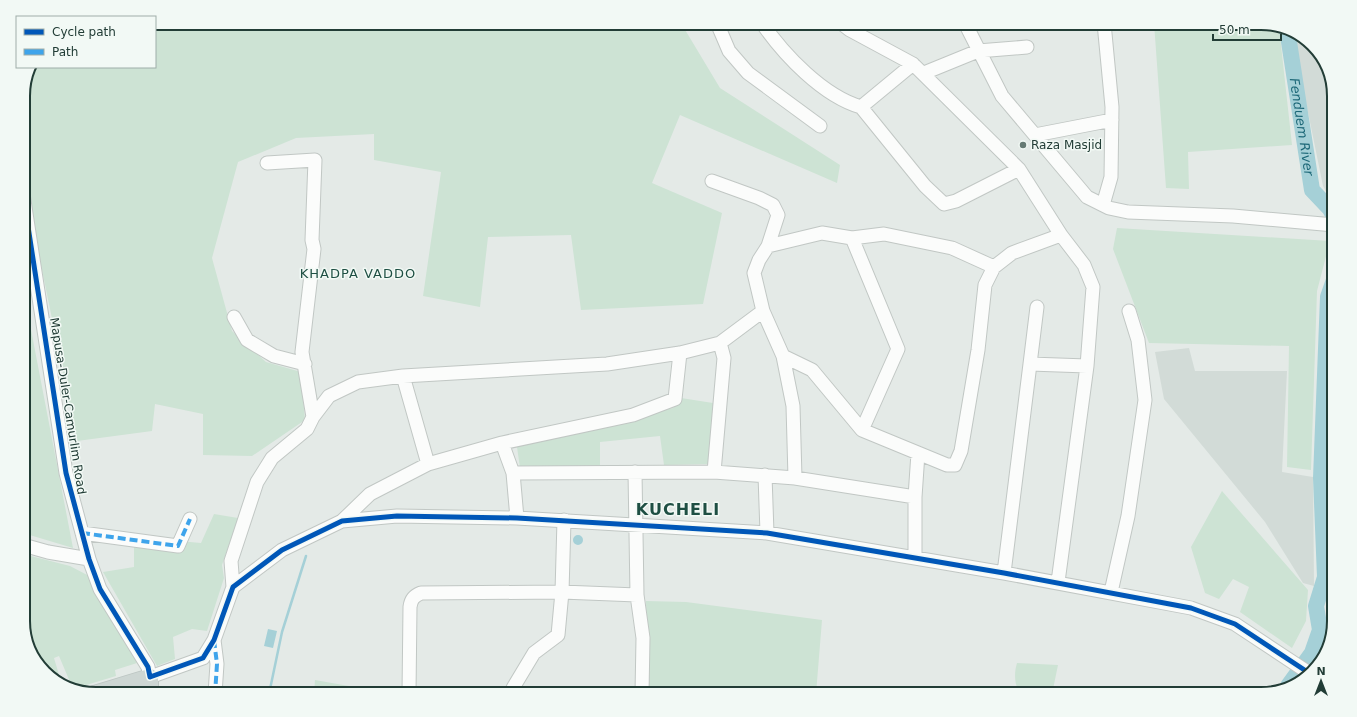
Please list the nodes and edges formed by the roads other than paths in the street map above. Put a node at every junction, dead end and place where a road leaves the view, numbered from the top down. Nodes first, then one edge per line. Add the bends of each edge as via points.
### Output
1 (720, 30) edge
2 (768, 30) edge
3 (850, 30) edge
4 (968, 30) edge
5 (1105, 30) edge
6 (1027, 47) dead end
7 (978, 51) junction
8 (913, 64) junction
9 (924, 73) junction
10 (861, 107) junction
11 (1112, 120) junction
12 (820, 126) dead end
13 (1035, 135) junction
14 (267, 163) dead end
15 (1019, 169) junction
16 (712, 181) dead end
17 (1103, 205) junction
18 (1327, 224) edge
19 (1061, 235) junction
20 (852, 238) junction
21 (30, 239) edge
22 (768, 246) junction
23 (994, 267) junction
24 (1037, 307) dead end
25 (763, 311) junction
26 (1129, 311) dead end
27 (234, 317) dead end
28 (720, 343) junction
29 (680, 353) junction
30 (783, 356) junction
31 (305, 364) junction
32 (1030, 364) junction
33 (1086, 366) junction
34 (403, 376) junction
35 (313, 417) junction
36 (862, 430) junction
37 (502, 443) junction
38 (918, 453) junction
39 (428, 464) junction
40 (635, 472) junction
41 (714, 472) junction
42 (513, 473) junction
43 (764, 476) junction
44 (795, 478) junction
45 (915, 497) junction
46 (517, 518) junction
47 (190, 520) dead end
48 (564, 520) junction
49 (342, 521) junction
50 (637, 526) junction
51 (82, 533) junction
52 (767, 533) junction
53 (30, 547) edge
54 (915, 558) junction
55 (88, 559) junction
56 (1004, 573) junction
57 (1058, 582) junction
58 (233, 587) junction
59 (562, 592) junction
60 (1111, 592) junction
61 (637, 595) junction
62 (214, 640) junction
63 (1301, 668) edge
64 (150, 677) junction
65 (117, 687) edge
66 (150, 687) edge
67 (215, 687) edge
68 (409, 687) edge
69 (514, 687) edge
70 (642, 687) edge

1 - 12 street via 729,51 748,73
2 - 10 street via 795,64 822,85
3 - 8 street
4 - 7 street
5 - 11 street
6 - 7 street
7 - 9 street
7 - 13 street via 1002,96
8 - 9 street
8 - 10 street
9 - 15 street
10 - 15 street via 925,186 944,204 956,201
11 - 13 street
11 - 17 street via 1111,177
13 - 17 street via 1087,197
14 - 31 street via 315,160 312,240 314,250 302,352
15 - 19 street
16 - 22 street via 773,205 778,216
17 - 18 street via 1128,212 1233,216
19 - 23 street via 1012,253
19 - 33 street via 1084,265 1093,287
20 - 22 street via 822,233
20 - 23 street via 884,234 952,248
20 - 36 street via 898,349
21 - 51 street, Mapusa-Duler-Camurlim Road via 66,473
22 - 25 street via 754,273
23 - 38 street via 985,285 978,350 961,451 956,465
24 - 32 street
25 - 28 street
25 - 30 street
26 - 60 street via 1138,340 1146,400 1128,516
27 - 31 street via 247,340 274,356
28 - 29 street
28 - 41 street via 724,358
29 - 34 street via 607,364
29 - 37 street via 675,399 633,415
30 - 36 street via 812,370
30 - 44 street via 793,406
31 - 35 street
32 - 33 street
32 - 56 street
33 - 57 street
34 - 35 street via 358,382 329,396
34 - 39 street
35 - 58 street via 307,429 272,458 257,482 231,561
36 - 38 street
37 - 39 street
37 - 42 street
38 - 45 street
39 - 49 street via 370,494
40 - 41 street
40 - 42 street
40 - 50 street
41 - 43 street
42 - 46 street
43 - 44 street
43 - 52 street
44 - 45 street
45 - 54 street
46 - 48 street
46 - 49 street via 397,516
47 - 51 street via 178,546
48 - 50 street
48 - 59 street
49 - 58 street via 282,550
50 - 52 street
50 - 61 street
51 - 55 street, Mapusa-Duler-Camurlim Road
52 - 54 street
53 - 55 street
54 - 56 street
55 - 64 street, Mapusa-Duler-Camurlim Road via 100,589 148,667
56 - 57 street
57 - 60 street
58 - 62 street
59 - 61 street
59 - 68 street via 415,595 410,607
59 - 69 street via 558,635 534,653
60 - 63 street via 1191,608 1235,624
61 - 70 street via 643,638
62 - 64 street via 203,658
62 - 67 street via 217,664
64 - 65 main road
64 - 66 main road

